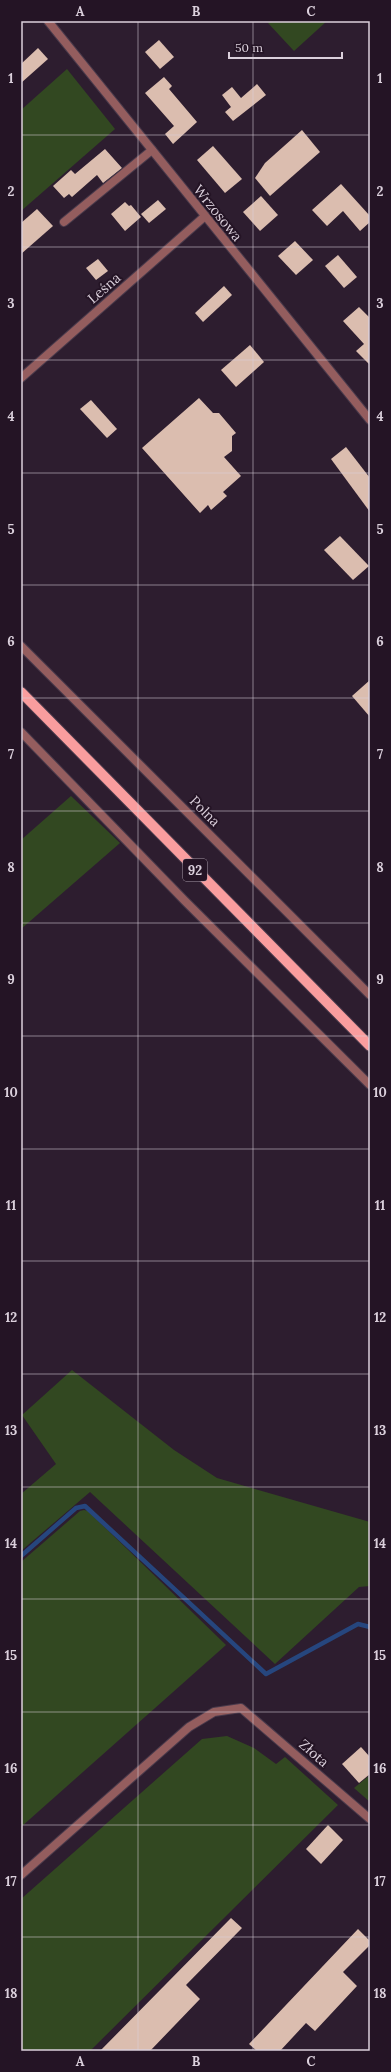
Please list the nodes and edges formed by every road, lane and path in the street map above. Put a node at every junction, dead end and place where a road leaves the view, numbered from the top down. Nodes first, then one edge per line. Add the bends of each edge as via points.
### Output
1 (48, 21) edge
2 (152, 150) junction
3 (204, 216) junction
4 (64, 222) dead end
5 (21, 378) edge
6 (368, 415) edge
7 (21, 646) edge
8 (21, 692) edge
9 (21, 732) edge
10 (370, 995) edge
11 (370, 1046) edge
12 (370, 1084) edge
13 (370, 1818) edge
14 (21, 1875) edge

1 - 2 street, Wrzosowa
2 - 3 street, Wrzosowa
2 - 4 street
3 - 5 street, Leśna
3 - 6 street, Wrzosowa
7 - 10 street, Polna
8 - 11 main road, 92
9 - 12 street via 185,901
13 - 14 street, Złota via 241,1708 214,1712 189,1727

